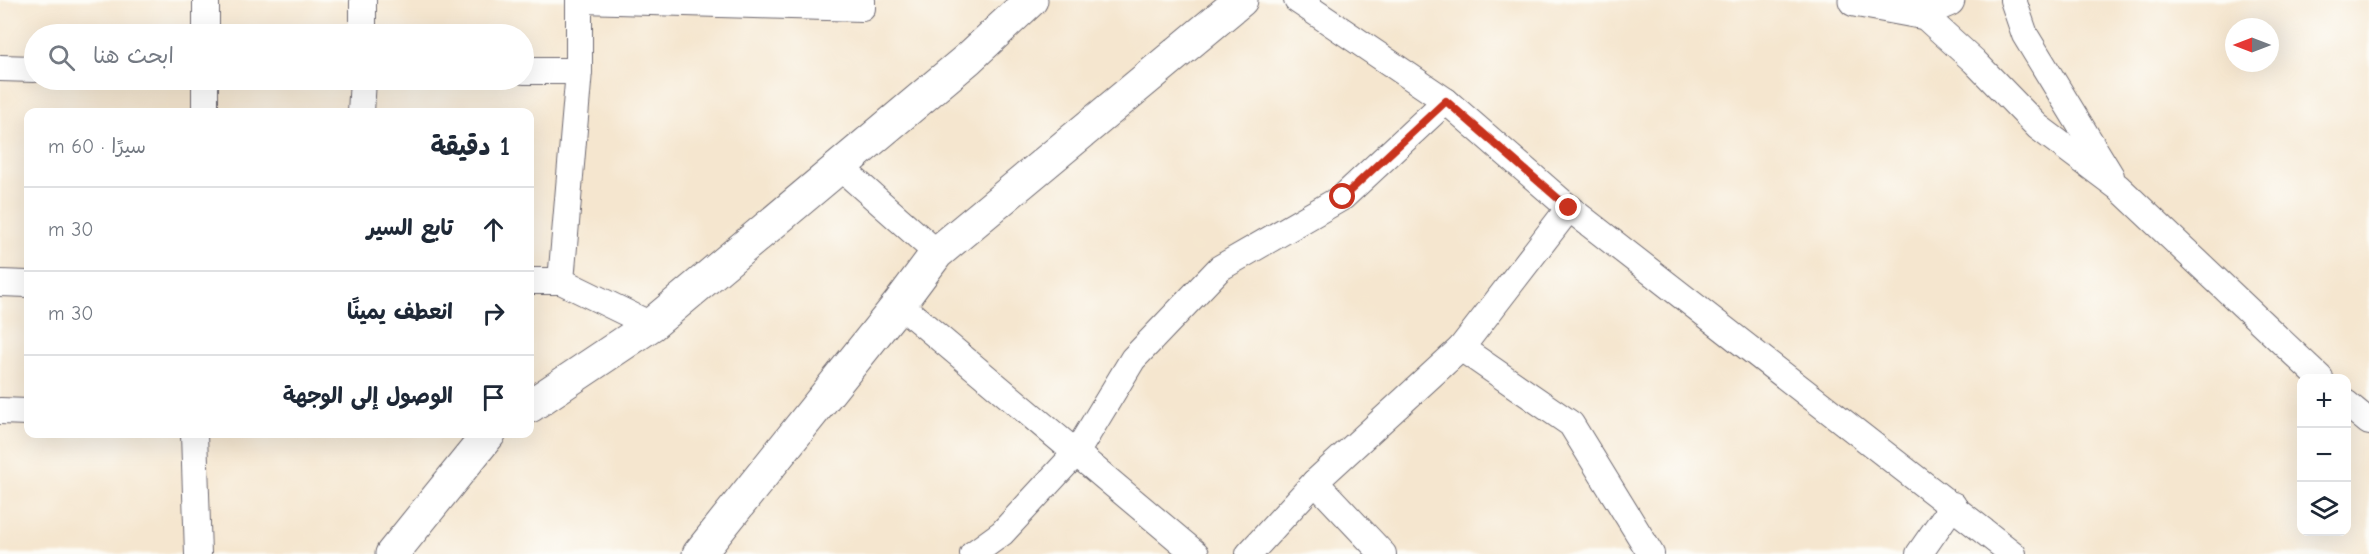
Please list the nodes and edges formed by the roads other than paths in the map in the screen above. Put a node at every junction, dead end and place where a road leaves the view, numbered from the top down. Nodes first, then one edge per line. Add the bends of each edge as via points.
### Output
1 (206, 0) edge
2 (363, 0) edge
3 (580, 0) edge
4 (862, 0) edge
5 (1031, 0) edge
6 (1241, 0) edge
7 (1297, 0) edge
8 (1855, 0) edge
9 (2013, 0) edge
10 (1934, 6) edge
11 (206, 24) edge
12 (363, 24) edge
13 (0, 68) edge
14 (24, 69) edge
15 (534, 71) edge
16 (579, 71) junction
17 (205, 90) edge
18 (362, 90) edge
19 (1446, 101) junction
20 (205, 108) edge
21 (361, 108) edge
22 (840, 167) junction
23 (2118, 187) junction
24 (1569, 208) junction
25 (937, 253) junction
26 (534, 281) edge
27 (561, 281) junction
28 (0, 284) edge
29 (24, 284) edge
30 (899, 304) junction
31 (651, 326) junction
32 (1461, 348) junction
33 (2316, 374) edge
34 (534, 403) edge
35 (2351, 407) edge
36 (0, 411) edge
37 (24, 412) edge
38 (2369, 422) edge
39 (194, 438) edge
40 (486, 438) edge
41 (1076, 453) junction
42 (1315, 482) junction
43 (1953, 505) junction
44 (396, 553) edge
45 (198, 554) edge
46 (699, 554) edge
47 (973, 554) edge
48 (1196, 554) edge
49 (1250, 554) edge
50 (1383, 554) edge
51 (1652, 554) edge
52 (1919, 554) edge
53 (2013, 554) edge

1 - 11 street
2 - 12 street
3 - 4 street via 862,8
3 - 16 street
5 - 22 street
6 - 25 street
7 - 19 street
8 - 10 street
9 - 23 street via 2025,35
10 - 23 street via 1974,61 2038,127
13 - 14 street
15 - 16 street
16 - 27 street
17 - 20 street
18 - 21 street
19 - 24 street
19 - 41 street via 1343,197 1220,268 1133,359
22 - 25 street
22 - 31 street
23 - 33 street
24 - 32 street
24 - 43 street
25 - 30 street
26 - 27 street
27 - 31 street
28 - 29 street
30 - 41 street
30 - 46 street
31 - 34 street
32 - 42 street
32 - 51 street via 1571,424
35 - 38 street
36 - 37 street
39 - 45 street
40 - 44 street
41 - 47 street via 1002,534
41 - 48 street
42 - 49 street
42 - 50 street
43 - 52 street
43 - 53 street

